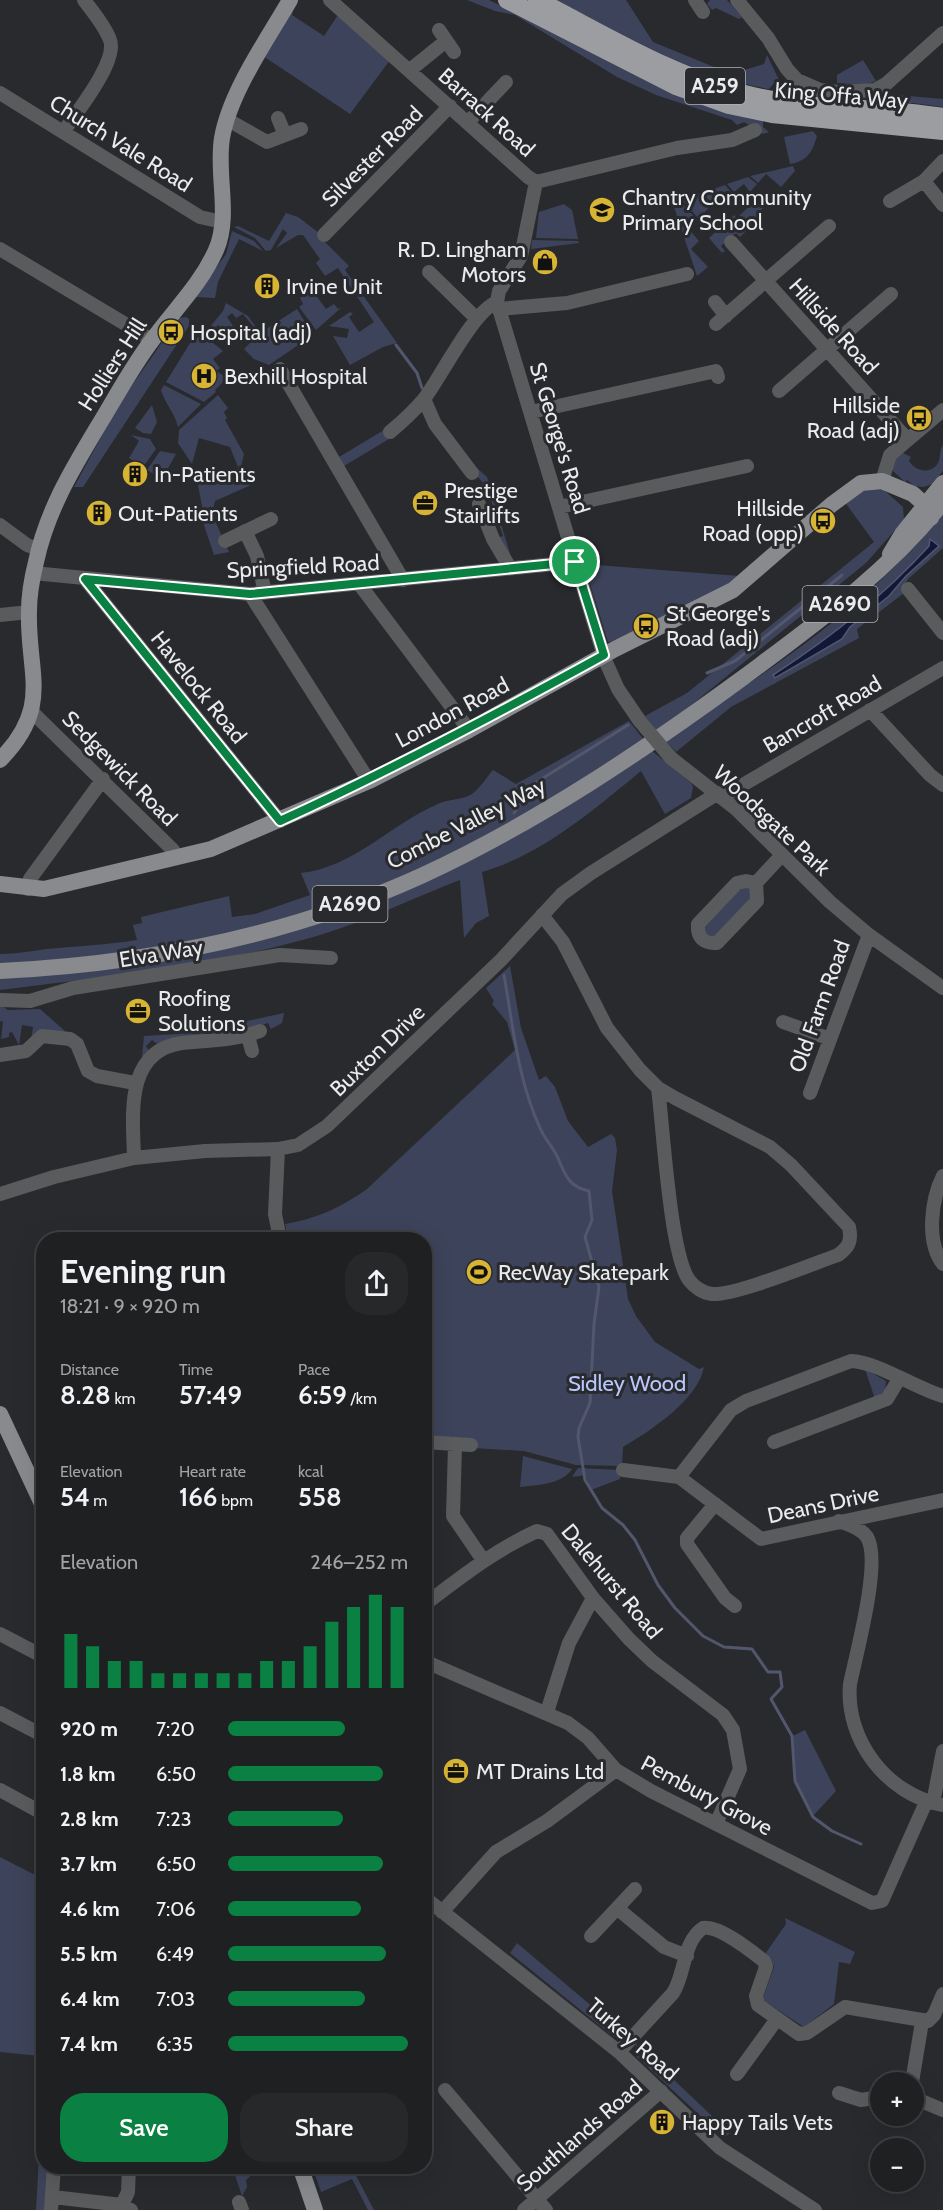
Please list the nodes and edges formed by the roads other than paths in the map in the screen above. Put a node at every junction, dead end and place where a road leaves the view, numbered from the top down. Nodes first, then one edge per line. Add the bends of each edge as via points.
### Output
1 (84, 0) edge
2 (290, 0) edge
3 (330, 0) edge
4 (507, 0) edge
5 (537, 0) edge
6 (737, 0) edge
7 (943, 33) edge
8 (446, 41) dead end
9 (410, 70) junction
10 (506, 83) dead end
11 (0, 93) edge
12 (450, 106) junction
13 (943, 117) edge
14 (278, 118) dead end
15 (228, 120) junction
16 (468, 123) junction
17 (301, 129) dead end
18 (748, 130) dead end
19 (943, 130) edge
20 (64, 131) junction
21 (285, 135) junction
22 (943, 161) edge
23 (924, 181) junction
24 (536, 182) junction
25 (890, 201) dead end
26 (943, 205) edge
27 (222, 222) junction
28 (829, 226) dead end
29 (324, 235) dead end
30 (731, 242) dead end
31 (0, 249) edge
32 (429, 272) dead end
33 (687, 274) dead end
34 (765, 281) junction
35 (891, 294) dead end
36 (715, 302) dead end
37 (498, 306) junction
38 (477, 319) junction
39 (152, 340) junction
40 (826, 350) junction
41 (280, 369) dead end
42 (718, 377) dead end
43 (779, 391) dead end
44 (424, 399) junction
45 (943, 410) edge
46 (531, 412) junction
47 (390, 432) dead end
48 (906, 438) junction
49 (747, 466) dead end
50 (472, 473) dead end
51 (943, 483) edge
52 (889, 485) junction
53 (943, 502) edge
54 (479, 504) dead end
55 (559, 507) junction
56 (924, 512) junction
57 (271, 519) dead end
58 (0, 525) edge
59 (245, 531) junction
60 (225, 541) dead end
61 (38, 549) junction
62 (575, 562) junction
63 (510, 568) junction
64 (33, 573) junction
65 (85, 579) junction
66 (403, 580) junction
67 (360, 585) junction
68 (908, 589) dead end
69 (265, 593) junction
70 (250, 594) junction
71 (28, 612) junction
72 (0, 615) edge
73 (943, 633) edge
74 (604, 655) junction
75 (943, 668) edge
76 (870, 710) junction
77 (31, 711) junction
78 (469, 730) junction
79 (0, 760) edge
80 (103, 779) junction
81 (369, 781) junction
82 (943, 785) edge
83 (720, 795) junction
84 (280, 821) junction
85 (781, 856) junction
86 (176, 858) junction
87 (756, 883) junction
88 (0, 884) edge
89 (28, 889) junction
90 (542, 915) junction
91 (868, 935) junction
92 (331, 958) dead end
93 (0, 971) edge
94 (943, 988) edge
95 (0, 1000) edge
96 (783, 1022) dead end
97 (830, 1039) junction
98 (6, 1050) edge
99 (252, 1051) dead end
100 (135, 1083) junction
101 (658, 1088) junction
102 (810, 1093) dead end
103 (278, 1149) junction
104 (134, 1158) junction
105 (943, 1176) edge
106 (0, 1194) edge
107 (279, 1232) edge
108 (943, 1264) edge
109 (899, 1379) junction
110 (943, 1396) edge
111 (0, 1413) edge
112 (772, 1442) dead end
113 (432, 1443) edge
114 (471, 1445) dead end
115 (455, 1446) junction
116 (623, 1470) dead end
117 (679, 1477) junction
118 (36, 1491) edge
119 (943, 1500) edge
120 (715, 1504) junction
121 (884, 1512) junction
122 (839, 1521) junction
123 (868, 1539) junction
124 (483, 1560) junction
125 (593, 1598) junction
126 (432, 1599) edge
127 (735, 1606) dead end
128 (0, 1634) edge
129 (36, 1653) edge
130 (432, 1665) edge
131 (547, 1712) junction
132 (0, 1713) edge
133 (36, 1732) edge
134 (943, 1751) edge
135 (616, 1770) junction
136 (0, 1790) edge
137 (934, 1803) edge
138 (36, 1810) edge
139 (716, 1824) junction
140 (635, 1889) dead end
141 (432, 1904) edge
142 (618, 1909) junction
143 (442, 1912) junction
144 (591, 1936) dead end
145 (687, 1956) junction
146 (943, 1996) edge
147 (777, 2019) junction
148 (922, 2022) junction
149 (736, 2050) dead end
150 (619, 2052) junction
151 (749, 2059) junction
152 (914, 2072) edge
153 (737, 2074) dead end
154 (445, 2090) dead end
155 (661, 2091) junction
156 (839, 2094) dead end
157 (870, 2099) edge
158 (861, 2100) junction
159 (924, 2102) edge
160 (943, 2110) edge
161 (861, 2115) dead end
162 (54, 2174) edge
163 (129, 2174) edge
164 (303, 2174) edge
165 (52, 2204) edge
166 (541, 2204) edge
167 (127, 2207) edge
168 (315, 2210) edge
169 (524, 2210) edge
170 (815, 2210) edge

1 - 20 street via 110,40 111,57
2 - 15 main road, Holliers Hill via 260,51
3 - 9 street, Barrack Road
4 - 19 highway, King Offa Way / A259 via 676,86 729,105 793,117
5 - 13 highway, King Offa Way / A259 via 681,73 732,92 794,103
6 - 7 street via 797,80 820,90 875,90
8 - 9 street
9 - 12 street, Barrack Road
10 - 16 street
11 - 20 street, Church Vale Road
12 - 16 street, Barrack Road
12 - 29 street, Silvester Road
14 - 21 street
15 - 21 street via 263,141
15 - 27 main road, Holliers Hill via 222,151
16 - 24 street, Barrack Road
17 - 21 street
18 - 24 street, Barrack Road via 732,140 676,148
20 - 27 street, Church Vale Road via 200,217
22 - 23 street
23 - 25 street
23 - 26 street
24 - 37 street via 521,256 499,291
27 - 39 main road, Holliers Hill via 218,247 209,265
28 - 34 street
30 - 34 street, Hillside Road
31 - 39 street
32 - 38 street
33 - 37 street via 567,303
34 - 36 street via 721,320
34 - 40 street, Hillside Road
35 - 40 street
37 - 38 street via 490,305
37 - 46 street, St George's Road
38 - 44 street
39 - 61 main road, Holliers Hill via 60,492
40 - 43 street
40 - 48 street, Hillside Road
41 - 66 street
42 - 46 street via 716,371
44 - 47 street
44 - 50 street via 435,424
45 - 48 street
46 - 55 street, St George's Road
48 - 52 street via 890,454
49 - 55 street
51 - 56 main road, Combe Valley Way / A2690
52 - 56 main road
52 - 74 main road, London Road via 869,480 852,487 733,590
53 - 56 main road, Combe Valley Way / A2690
54 - 63 street
55 - 62 street, St George's Road
56 - 93 main road, Combe Valley Way / A2690 via 885,562 826,616 649,743 511,830 420,876 332,910 206,945 94,964
57 - 59 street
58 - 61 street
59 - 60 street
59 - 69 street via 257,556
61 - 64 main road, Holliers Hill
62 - 63 street, Springfield Road
62 - 74 street, St George's Road
63 - 66 street, Springfield Road
64 - 65 street, Springfield Road
64 - 71 main road, Holliers Hill
65 - 70 street, Springfield Road
65 - 84 street, Havelock Road
66 - 67 street, Springfield Road
67 - 69 street, Springfield Road
67 - 78 street
68 - 73 street
69 - 70 street, Springfield Road
70 - 81 street
71 - 72 street
71 - 77 main road, Holliers Hill via 35,689
74 - 78 main road, London Road
74 - 83 street, Woodsgate Park, bridge via 618,689 639,720 671,758
75 - 76 street, Bancroft Road
76 - 82 street
76 - 83 street, Bancroft Road
77 - 79 main road, Holliers Hill
77 - 80 street, Sedgewick Road
78 - 81 main road, London Road
80 - 86 street, Sedgewick Road via 173,850
80 - 89 street via 30,879
81 - 84 main road, London Road
83 - 85 street, Woodsgate Park
83 - 90 street, Buxton Drive via 591,873
84 - 86 main road, London Road via 234,841
85 - 87 street
85 - 91 street, Woodsgate Park
86 - 89 main road, London Road via 44,889
87 - 87 street via 757,901 717,943 702,940 697,933 698,924 737,883
88 - 89 main road, London Road
90 - 101 street via 563,942 619,1046
90 - 103 street, Buxton Drive via 501,960 327,1126 298,1145
91 - 94 street, Woodsgate Park
91 - 97 street, Old Farm Road
92 - 95 street, Elva Way via 280,955 73,988 30,1001
96 - 97 street
97 - 102 street, Old Farm Road
98 - 100 street via 26,1051 42,1036 70,1039 77,1044 83,1076
99 - 100 street via 254,1034 168,1047 154,1054
100 - 104 street
101 - 101 street via 770,1147 792,1165 849,1227 851,1237 846,1249 731,1291 707,1293 693,1286 677,1246
103 - 104 street, Buxton Drive
103 - 107 street via 275,1214
104 - 106 street, Buxton Drive
105 - 108 street via 934,1200 934,1249
109 - 110 street
109 - 112 street via 887,1399
109 - 117 street via 864,1361 851,1361 746,1401 731,1410
111 - 118 main road
113 - 115 street
114 - 115 street
115 - 124 street via 453,1516
116 - 117 street, Deans Drive
117 - 120 street, Deans Drive
119 - 121 street, Deans Drive
120 - 122 street, Deans Drive via 761,1539
120 - 127 street via 687,1538 687,1544 725,1598
121 - 122 street, Deans Drive
121 - 123 street
122 - 123 street via 855,1526
123 - 137 street via 871,1576 850,1684 850,1711 877,1767 909,1794
124 - 125 street, Dalehurst Road via 543,1531
124 - 126 street, Dalehurst Road
125 - 131 street via 569,1643
125 - 139 street, Dalehurst Road via 652,1661 723,1715 733,1730 740,1769
128 - 129 street
130 - 131 street, Pembury Grove
131 - 135 street, Pembury Grove via 588,1738
132 - 133 street
134 - 137 street
135 - 139 street, Pembury Grove
135 - 143 street via 547,1821 496,1852
136 - 138 street
137 - 139 street, Pembury Grove via 882,1901 876,1904
140 - 142 street
141 - 143 street, Turkey Road
142 - 144 street
142 - 145 street via 659,1943
143 - 150 street, Turkey Road
145 - 147 street via 699,1930 708,1927 761,1959 766,1967 757,2001
145 - 150 street via 678,1985
146 - 148 street via 931,2018
147 - 148 street via 803,2034 845,2007
147 - 151 street
148 - 152 street
149 - 151 street
150 - 155 street, Turkey Road
151 - 153 street
154 - 166 street
155 - 166 street, Southlands Road
155 - 170 street, Turkey Road via 720,2148
156 - 158 street
157 - 158 street
158 - 161 street
159 - 160 street
162 - 165 street
163 - 167 street
164 - 168 main road
165 - 167 street
166 - 169 street, Southlands Road

